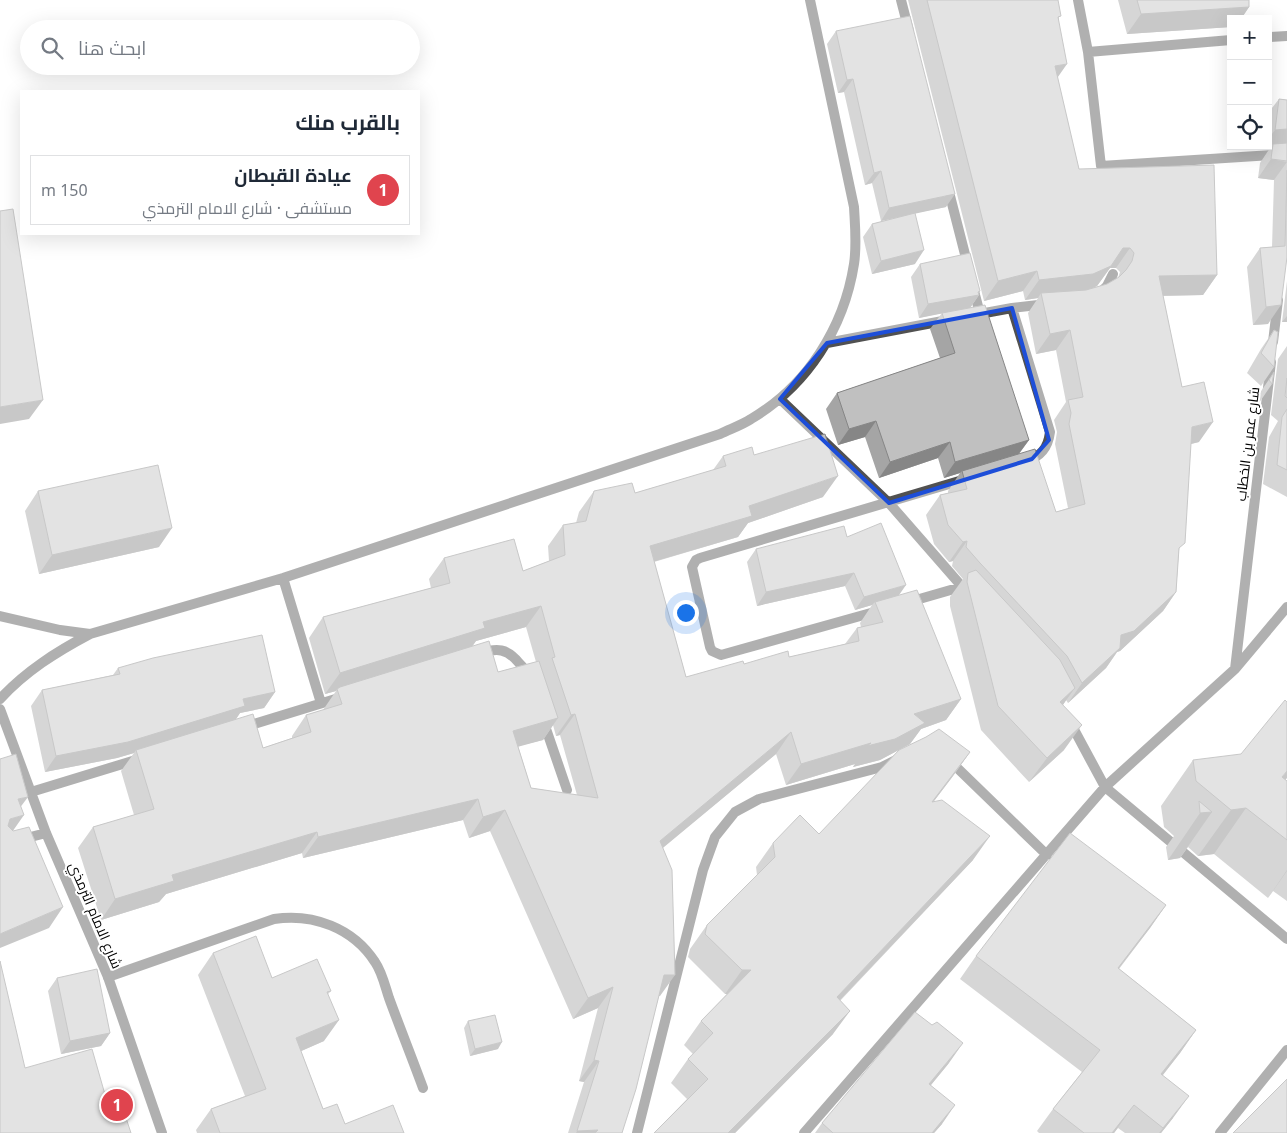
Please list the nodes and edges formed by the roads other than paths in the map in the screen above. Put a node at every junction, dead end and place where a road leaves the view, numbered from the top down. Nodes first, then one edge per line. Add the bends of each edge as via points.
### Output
1 (810, 0) edge
2 (901, 0) edge
3 (1078, 0) edge
4 (1287, 36) edge
5 (1272, 37) edge
6 (911, 38) edge
7 (1227, 40) edge
8 (1088, 52) junction
9 (1287, 154) edge
10 (947, 181) edge
11 (1114, 274) edge
12 (1279, 290) edge
13 (1091, 297) edge
14 (1060, 303) edge
15 (1012, 308) junction
16 (980, 314) junction
17 (827, 343) junction
18 (780, 399) junction
19 (1014, 465) edge
20 (978, 476) edge
21 (888, 503) junction
22 (283, 578) junction
23 (961, 587) junction
24 (975, 601) edge
25 (1287, 607) edge
26 (0, 616) edge
27 (90, 634) junction
28 (472, 656) edge
29 (1235, 669) junction
30 (531, 682) edge
31 (349, 694) edge
32 (0, 699) edge
33 (321, 703) junction
34 (0, 709) edge
35 (540, 709) edge
36 (1066, 714) edge
37 (237, 729) edge
38 (941, 752) edge
39 (152, 755) edge
40 (906, 755) edge
41 (1105, 787) junction
42 (567, 790) dead end
43 (31, 792) junction
44 (46, 833) junction
45 (0, 845) edge
46 (1047, 855) junction
47 (1287, 939) edge
48 (108, 977) junction
49 (1287, 1050) edge
50 (423, 1088) dead end
51 (162, 1133) edge
52 (637, 1133) edge
53 (804, 1133) edge
54 (1220, 1133) edge

1 - 17 street via 854,206 856,235 849,291
2 - 6 street
3 - 8 street
4 - 5 street
7 - 8 street
8 - 9 street via 1101,166
10 - 16 street
11 - 13 street via 1102,291
12 - 29 street, شارع عمر بن الخطاب
14 - 15 street
15 - 16 street
15 - 19 street via 1050,432 1040,455
16 - 17 street
17 - 18 street via 798,382
18 - 21 street
18 - 22 street via 751,419 720,434
20 - 21 street
21 - 23 street
21 - 23 street via 696,560 692,567 712,651 721,656
22 - 27 street
22 - 33 street
23 - 24 street
25 - 29 street
26 - 27 street
27 - 32 street via 40,663
28 - 30 street via 491,650 508,652 525,670
29 - 41 street
31 - 33 street
33 - 37 street
34 - 43 street, شارع الامام الترمذي
35 - 42 street
36 - 41 street
38 - 46 street
39 - 43 street
40 - 52 street via 882,767 759,799 735,812 714,837
41 - 46 street
41 - 47 street
43 - 44 street, شارع الامام الترمذي
44 - 45 street
44 - 48 street, شارع الامام الترمذي
46 - 53 street
48 - 50 street via 274,918 290,916 321,921 348,934 375,962
48 - 51 street, شارع الامام الترمذي
49 - 54 street

